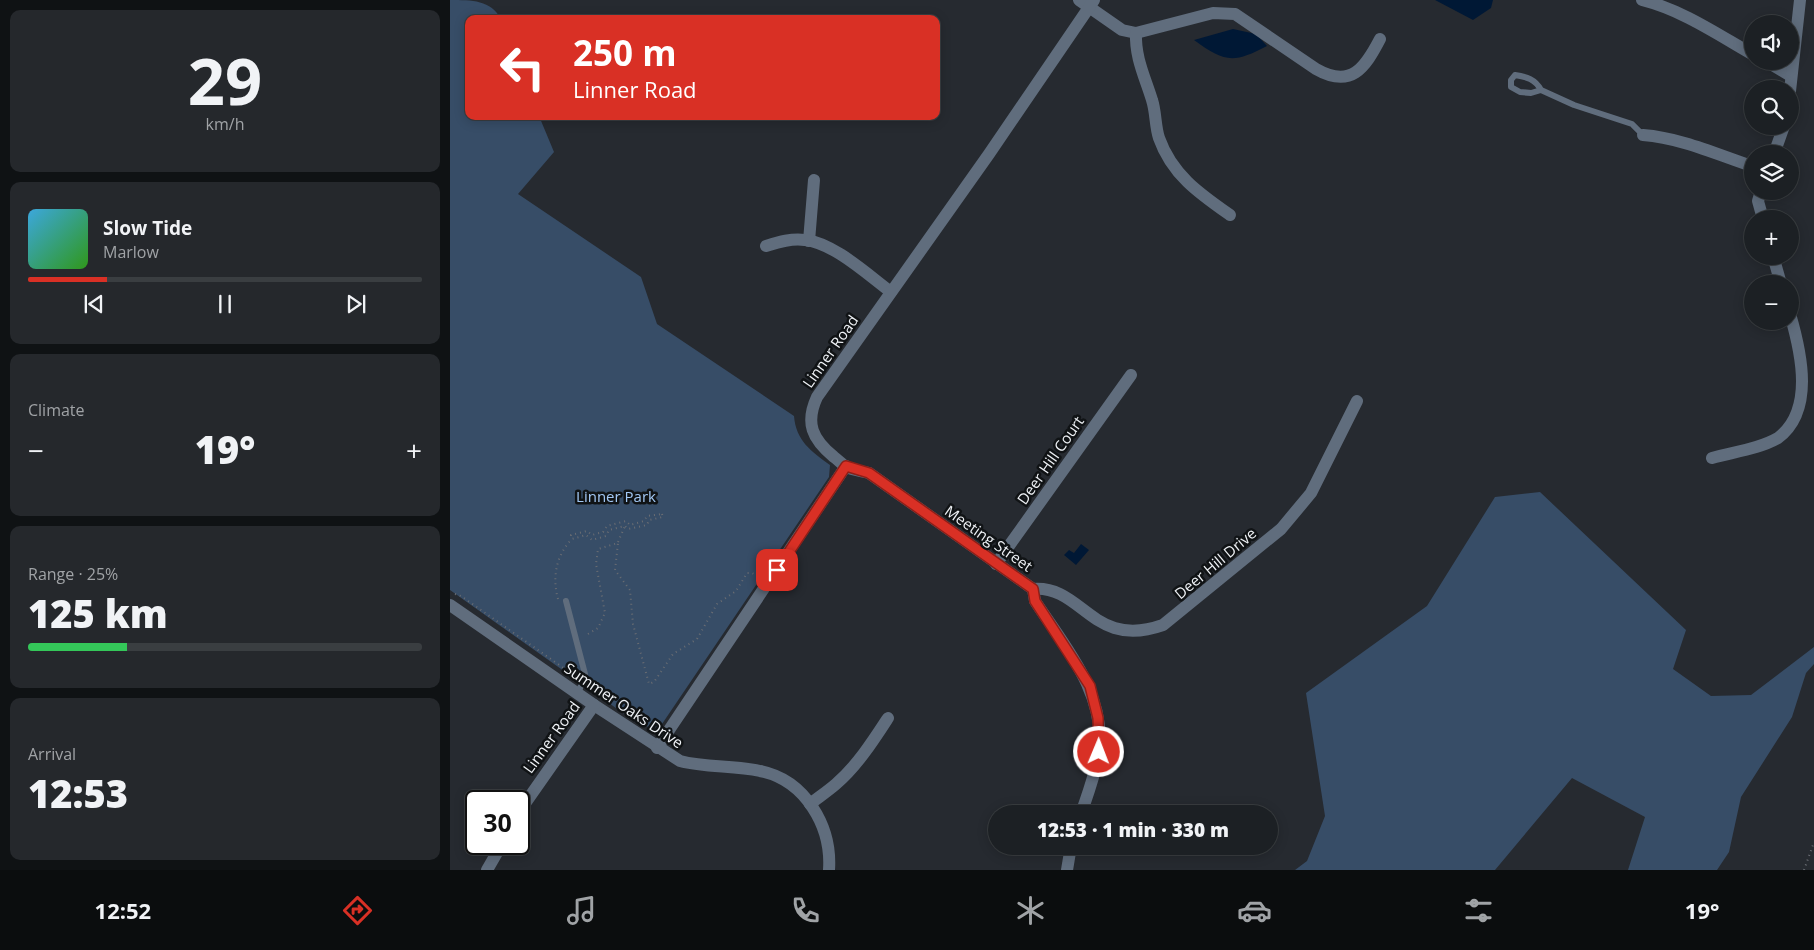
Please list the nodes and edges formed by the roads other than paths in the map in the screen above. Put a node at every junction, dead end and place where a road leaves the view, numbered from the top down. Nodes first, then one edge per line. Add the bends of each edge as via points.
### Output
1 (1642, 0) edge
2 (1800, 0) edge
3 (1088, 2) edge
4 (1136, 33) junction
5 (1380, 39) dead end
6 (1744, 49) edge
7 (1782, 70) edge
8 (1792, 76) junction
9 (1791, 80) edge
10 (1541, 90) dead end
11 (1643, 135) joint
12 (1744, 163) edge
13 (814, 180) dead end
14 (1230, 215) dead end
15 (809, 241) junction
16 (766, 246) dead end
17 (892, 292) junction
18 (1795, 330) edge
19 (1130, 375) dead end
20 (1357, 401) dead end
21 (1712, 458) dead end
22 (846, 466) junction
23 (996, 564) junction
24 (1033, 589) junction
25 (562, 603) road end
26 (450, 605) edge
27 (578, 694) junction
28 (594, 705) junction
29 (888, 718) dead end
30 (657, 748) junction
31 (530, 796) edge
32 (810, 804) junction
33 (1084, 805) edge
34 (496, 855) edge
35 (1070, 855) edge
36 (487, 870) edge
37 (829, 870) edge
38 (1067, 870) edge

1 - 6 street via 1684,15
2 - 8 street
3 - 4 street via 1122,30
3 - 17 street, Linner Road
4 - 5 street via 1213,13 1235,14 1316,69 1326,75 1338,76 1351,75 1362,69
4 - 14 street via 1138,60 1153,101 1158,136 1167,157 1189,185
7 - 8 street
8 - 9 street
10 - 11 lane via 1574,105 1632,124
11 - 12 street via 1683,142
13 - 15 street
15 - 16 street via 787,240
15 - 17 street via 822,244
17 - 22 street, Linner Road via 817,396 811,410 811,428 819,443
18 - 21 street via 1809,388 1807,404 1800,418 1777,439
19 - 23 street, Deer Hill Court
20 - 24 street, Deer Hill Drive via 1311,493 1297,511 1281,529 1163,625 1138,631 1113,628 1045,588
22 - 23 street, Meeting Street via 869,473
22 - 30 street
23 - 24 street, Meeting Street
24 - 33 street, Meeting Street via 1035,601 1090,686 1097,708 1099,752
25 - 27 lane via 585,674
26 - 27 street, Summer Oaks Drive
27 - 28 street, Summer Oaks Drive
28 - 30 street, Summer Oaks Drive
28 - 31 street, Linner Road
29 - 32 street via 849,771
30 - 32 street, Summer Oaks Drive via 695,765 772,774 802,793
32 - 37 street, Summer Oaks Drive via 822,823
34 - 36 street
35 - 38 street

